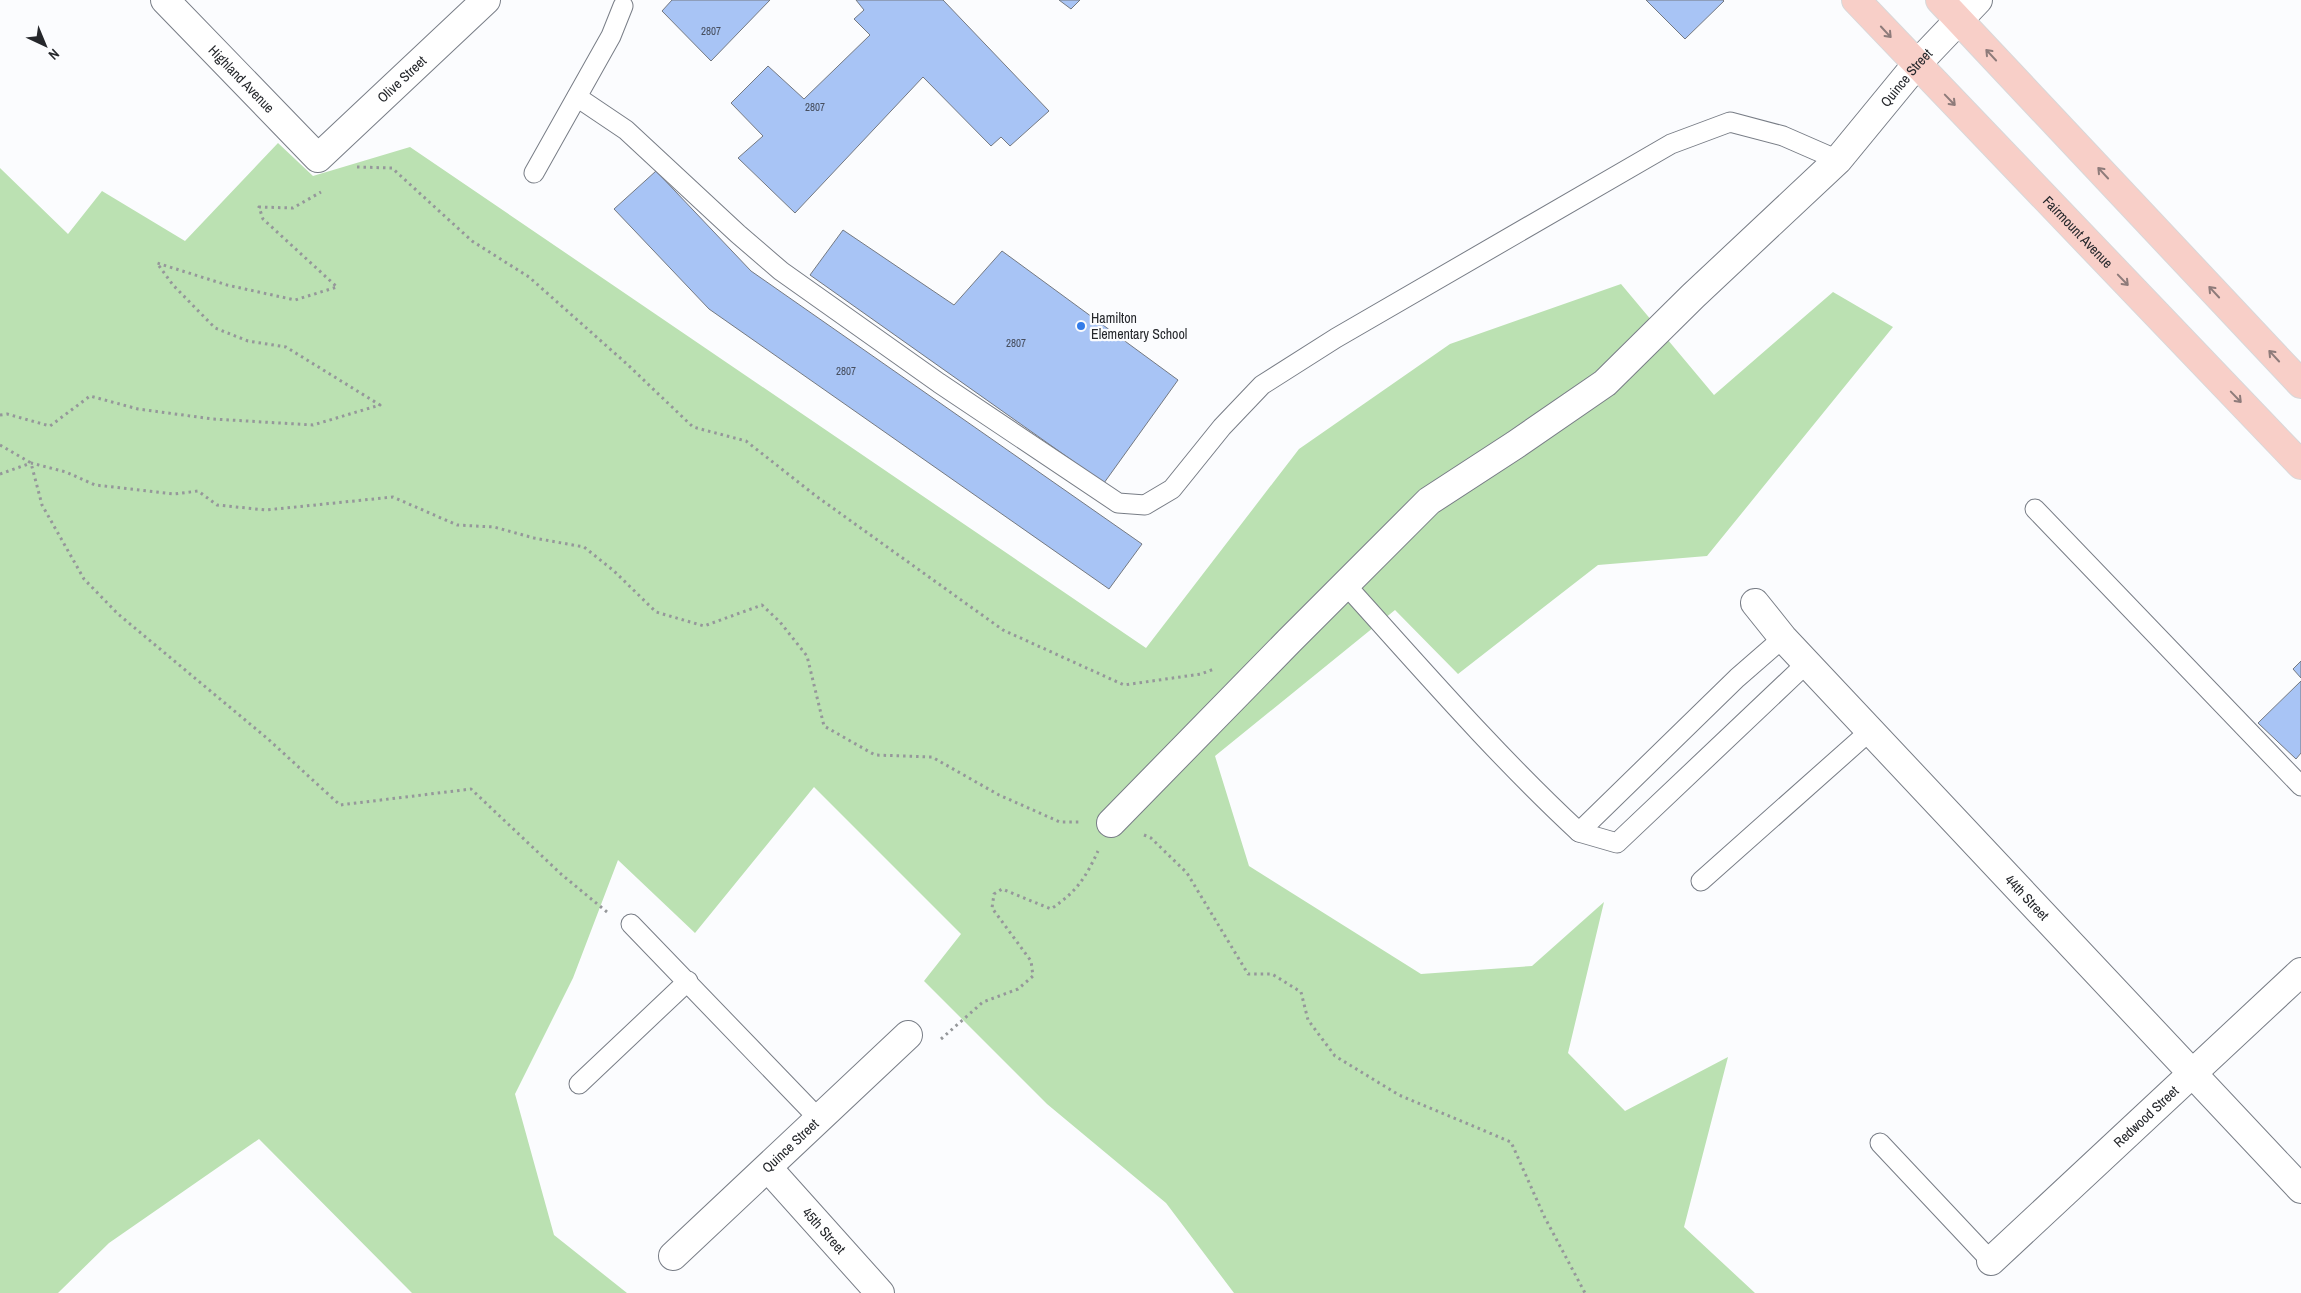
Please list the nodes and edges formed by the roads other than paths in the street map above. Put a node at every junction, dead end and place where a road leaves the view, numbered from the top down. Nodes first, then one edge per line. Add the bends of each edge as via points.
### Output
1 (165, 0) edge
2 (486, 0) edge
3 (1856, 0) edge
4 (1940, 0) edge
5 (1978, 0) edge
6 (623, 2) edge
7 (1959, 20) junction
8 (1916, 65) junction
9 (577, 97) junction
10 (318, 158) joint
11 (1838, 160) junction
12 (534, 173) dead end
13 (2301, 384) edge
14 (2301, 464) edge
15 (2036, 509) dead end
16 (1345, 584) junction
17 (1755, 603) dead end
18 (1783, 638) junction
19 (1807, 663) junction
20 (1871, 730) junction
21 (2301, 786) edge
22 (1111, 823) road end
23 (1579, 832) junction
24 (1701, 881) dead end
25 (631, 924) road end
26 (2301, 972) edge
27 (688, 982) junction
28 (908, 1035) dead end
29 (2192, 1073) junction
30 (579, 1084) dead end
31 (819, 1119) junction
32 (1880, 1143) dead end
33 (768, 1168) junction
34 (2301, 1189) edge
35 (673, 1256) dead end
36 (1991, 1262) joint
37 (880, 1293) edge

1 - 10 street, Highland Avenue
2 - 10 street, Olive Street
3 -> 8 main road, Fairmount Avenue
4 - 7 main road
5 - 7 street, Quince Street
6 - 9 lane via 611,36
7 - 8 street, Quince Street
13 -> 7 main road
8 - 11 street, Quince Street
8 -> 14 main road, Fairmount Avenue
9 - 11 lane via 626,130 738,234 811,293 1118,503 1145,506 1172,489 1222,427 1262,385 1336,338 1671,144 1730,122 1784,136
9 - 12 lane
11 - 16 street, Quince Street via 1605,383 1429,501
15 - 21 lane
16 - 22 street, Quince Street
16 - 23 lane via 1552,808
17 - 18 street, 44th Street
18 - 19 street, 44th Street
18 - 23 lane via 1737,678
19 - 20 street, 44th Street
19 - 23 lane via 1617,843
20 - 24 lane
20 - 29 street, 44th Street
25 - 27 lane
26 - 29 street, Redwood Street
27 - 30 lane
27 - 31 lane
28 - 31 street, Quince Street
29 - 34 street, 44th Street
29 - 36 street, Redwood Street
31 - 33 street, Quince Street
32 - 36 lane
33 - 35 street, Quince Street
33 - 37 street, 45th Street

